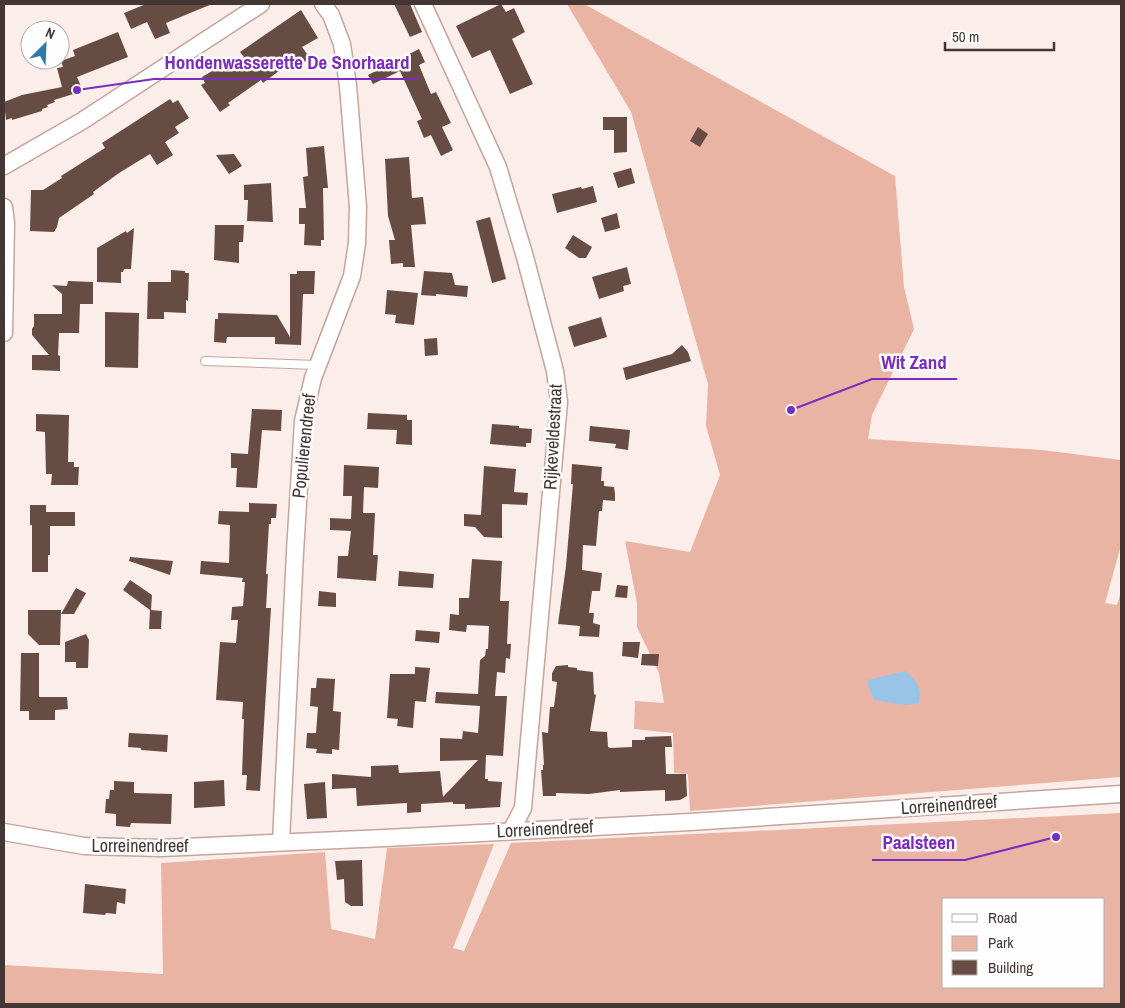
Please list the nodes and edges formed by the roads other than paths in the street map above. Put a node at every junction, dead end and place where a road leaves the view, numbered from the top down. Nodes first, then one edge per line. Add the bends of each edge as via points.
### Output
1 (261, 4) edge
2 (323, 4) edge
3 (423, 4) edge
4 (4, 166) edge
5 (4, 206) edge
6 (4, 334) edge
7 (205, 361) dead end
8 (317, 366) junction
9 (1121, 794) edge
10 (510, 831) junction
11 (4, 832) edge
12 (282, 842) junction

1 - 4 street via 82,121
2 - 8 street, Populierendreef via 331,15 342,44 358,207 352,276
3 - 10 street, Rijkeveldestraat via 498,167 556,371 559,402 524,798 523,808
5 - 6 street
7 - 8 lane
8 - 12 street, Populierendreef via 303,421
9 - 10 street, Lorreinendreef
10 - 12 street, Lorreinendreef
11 - 12 street, Lorreinendreef via 84,846 161,848

